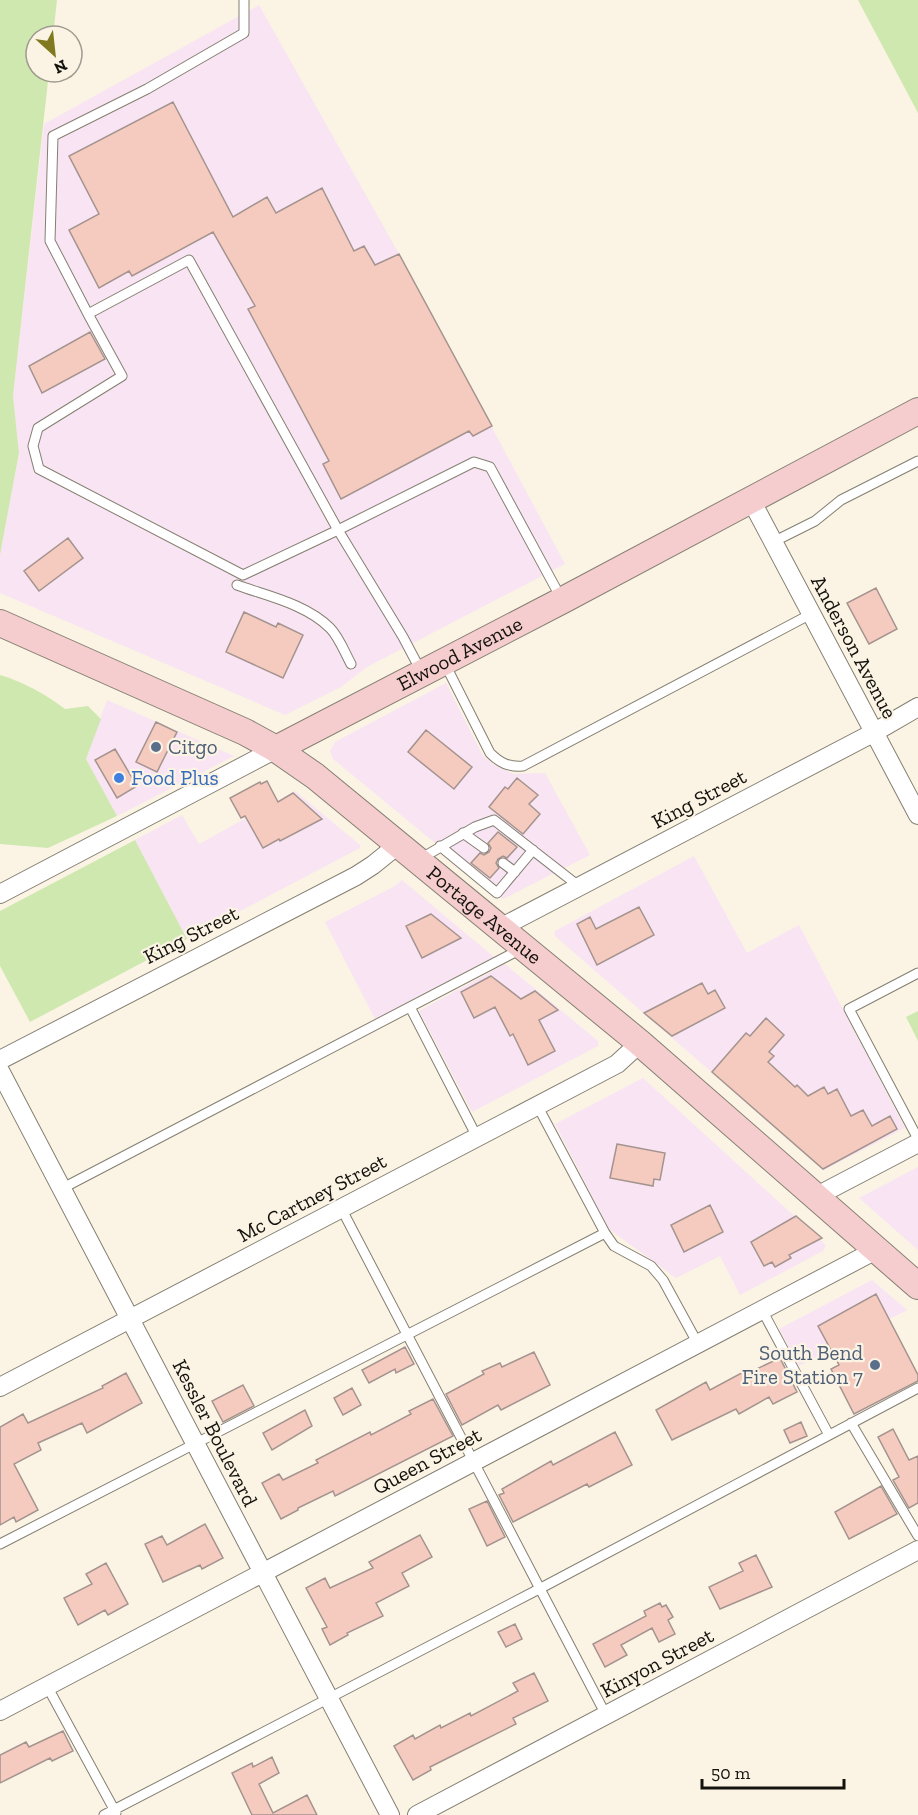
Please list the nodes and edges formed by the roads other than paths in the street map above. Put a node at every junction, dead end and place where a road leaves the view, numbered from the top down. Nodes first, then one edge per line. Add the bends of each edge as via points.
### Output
1 (244, 0) edge
2 (88, 314) junction
3 (918, 411) edge
4 (918, 461) edge
5 (751, 500) junction
6 (338, 530) junction
7 (773, 542) junction
8 (237, 585) dead end
9 (562, 600) junction
10 (811, 614) junction
11 (0, 623) edge
12 (444, 662) junction
13 (351, 664) dead end
14 (422, 673) junction
15 (918, 707) edge
16 (873, 733) junction
17 (276, 749) junction
18 (918, 815) edge
19 (463, 833) junction
20 (399, 844) junction
21 (440, 846) junction
22 (484, 848) dead end
23 (533, 850) junction
24 (419, 860) junction
25 (503, 863) dead end
26 (515, 872) junction
27 (580, 887) junction
28 (0, 894) edge
29 (489, 902) junction
30 (500, 928) junction
31 (523, 948) junction
32 (918, 973) edge
33 (410, 1007) junction
34 (640, 1043) junction
35 (0, 1060) edge
36 (0, 1071) edge
37 (537, 1105) junction
38 (477, 1137) junction
39 (918, 1141) edge
40 (61, 1189) junction
41 (815, 1197) junction
42 (341, 1208) junction
43 (604, 1233) junction
44 (876, 1250) junction
45 (918, 1286) edge
46 (762, 1310) junction
47 (130, 1319) junction
48 (408, 1334) junction
49 (698, 1344) junction
50 (0, 1387) edge
51 (918, 1388) edge
52 (851, 1423) junction
53 (829, 1435) junction
54 (195, 1444) junction
55 (474, 1462) junction
56 (918, 1536) edge
57 (0, 1544) edge
58 (918, 1550) edge
59 (262, 1573) junction
60 (541, 1588) junction
61 (47, 1686) junction
62 (328, 1698) junction
63 (0, 1711) edge
64 (606, 1715) junction
65 (115, 1812) edge
66 (104, 1815) edge
67 (390, 1815) edge
68 (417, 1815) edge

1 - 2 lane via 244,33 147,89 53,136 50,241
2 - 6 lane via 189,260
2 - 6 lane via 122,376 38,428 33,446 39,469 243,575
3 - 5 main road, Elwood Avenue
4 - 7 lane
5 - 7 street, Anderson Avenue
5 - 9 main road, Elwood Avenue
6 - 9 lane via 474,462 490,466
6 - 14 lane
7 - 10 street, Anderson Avenue
8 - 13 lane via 310,614 331,629
9 - 12 main road, Elwood Avenue
10 - 12 lane via 523,766 499,762 490,753
10 - 16 street, Anderson Avenue
11 - 17 main road, Portage Avenue via 170,697
12 - 14 main road, Elwood Avenue
14 - 17 main road, Elwood Avenue
15 - 16 street, King Street
16 - 18 street, Anderson Avenue
16 - 27 street, King Street
17 - 20 main road, Portage Avenue
17 - 28 street, Elwood Avenue
19 - 21 lane
19 - 22 lane
19 - 23 lane via 494,820
20 - 24 main road, Portage Avenue
20 - 35 street, King Street via 356,876
21 - 24 lane
21 - 29 lane
23 - 26 lane
23 - 27 lane
24 - 29 main road, Portage Avenue
25 - 26 lane
26 - 29 lane
27 - 30 street, King Street
29 - 30 main road, Portage Avenue
30 - 31 main road, Portage Avenue
31 - 33 lane
31 - 34 main road, Portage Avenue
32 - 39 lane via 849,1009
33 - 38 lane
33 - 40 lane
34 - 37 street, Mc Cartney Street via 617,1064
34 - 41 main road, Portage Avenue
36 - 40 street, Kessler Boulevard
37 - 38 street, Mc Cartney Street
37 - 43 lane
38 - 42 street, Mc Cartney Street
39 - 41 street
40 - 47 street, Kessler Boulevard
41 - 44 main road, Portage Avenue
42 - 47 street, Mc Cartney Street
42 - 48 lane
43 - 48 lane
43 - 49 lane via 614,1246 651,1266 663,1280
44 - 45 main road, Portage Avenue
44 - 46 street, Queen Street
46 - 49 street, Queen Street
46 - 53 lane
47 - 50 street, Mc Cartney Street
47 - 54 street, Kessler Boulevard
48 - 54 lane
48 - 55 lane
49 - 55 street, Queen Street
51 - 52 lane
52 - 53 lane
52 - 56 lane
53 - 60 lane
54 - 57 lane
54 - 59 street, Kessler Boulevard
55 - 59 street, Queen Street
55 - 60 lane
58 - 64 street, Kinyon Street
59 - 61 street, Queen Street
59 - 62 street, Kessler Boulevard
60 - 62 lane
60 - 64 lane
61 - 63 street, Queen Street
61 - 65 lane
62 - 65 lane
62 - 67 street, Kessler Boulevard
64 - 68 street, Kinyon Street
65 - 66 lane

